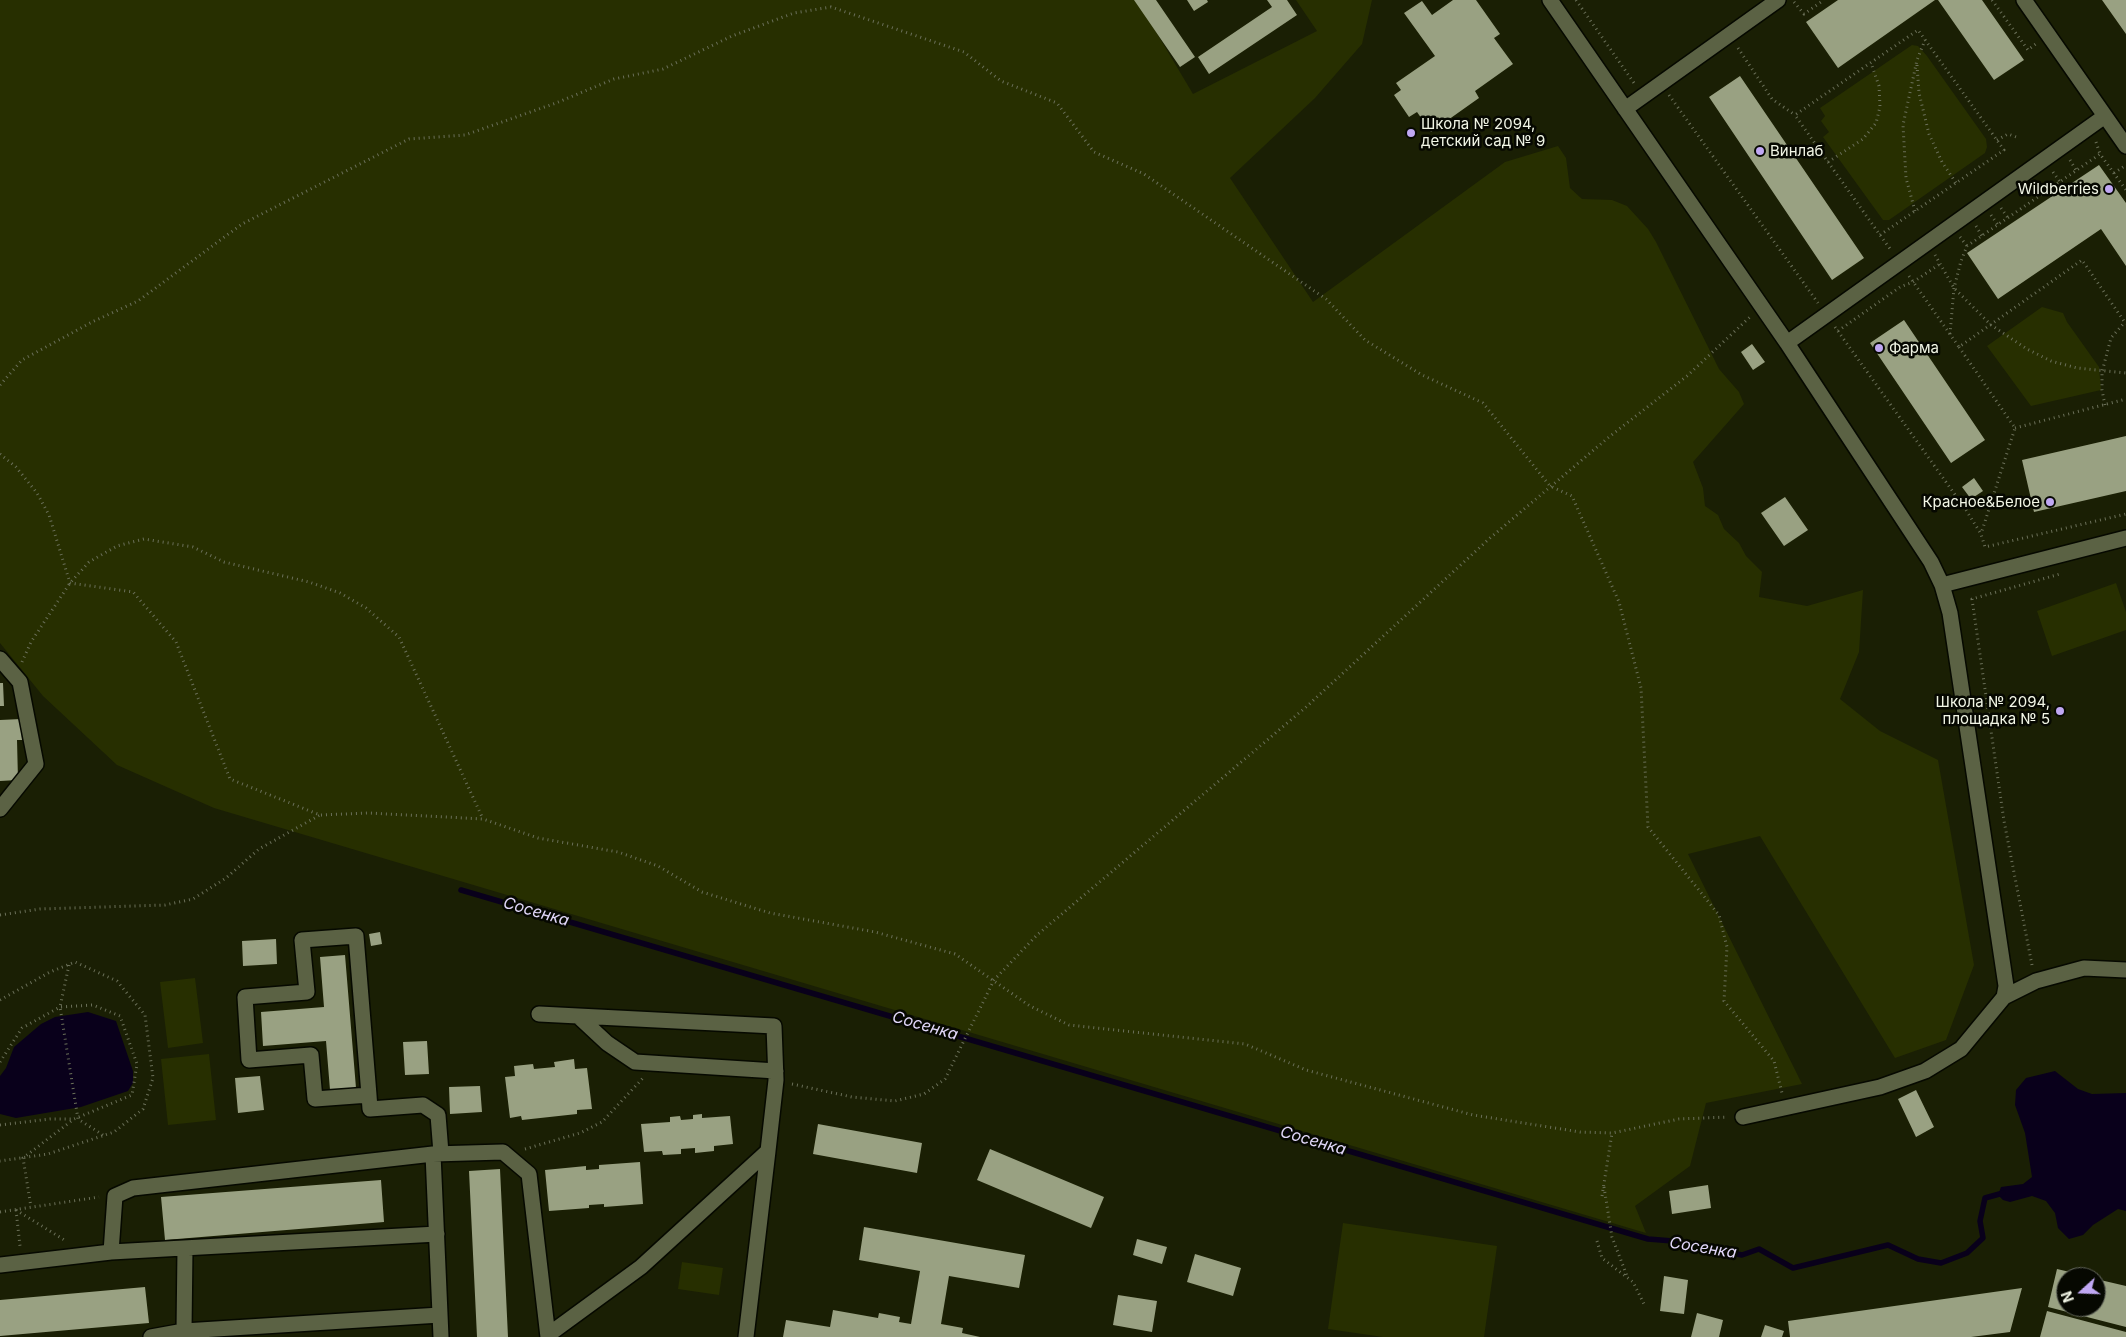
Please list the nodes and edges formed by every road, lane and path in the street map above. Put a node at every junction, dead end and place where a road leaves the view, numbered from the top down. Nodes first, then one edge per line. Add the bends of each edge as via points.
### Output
1 (1550, 0) edge
2 (1576, 0) edge
3 (1778, 0) edge
4 (1992, 0) edge
5 (2024, 0) edge
6 (1925, 40) junction
7 (2041, 40) dead end
8 (1735, 45) dead end
9 (1917, 60) junction
10 (1870, 62) junction
11 (1643, 96) junction
12 (1625, 109) junction
13 (1795, 115) junction
14 (2105, 116) junction
15 (2101, 137) dead end
16 (2019, 138) dead end
17 (1997, 140) junction
18 (2126, 146) edge
19 (2100, 154) junction
20 (2067, 156) dead end
21 (1828, 162) junction
22 (2126, 165) edge
23 (2050, 168) dead end
24 (2076, 170) junction
25 (2114, 173) junction
26 (2031, 182) dead end
27 (2060, 182) junction
28 (1956, 183) junction
29 (2126, 190) edge
30 (2040, 195) junction
31 (1915, 211) junction
32 (1989, 211) dead end
33 (2008, 218) junction
34 (1880, 235) junction
35 (1933, 251) dead end
36 (1900, 263) junction
37 (1940, 264) junction
38 (1913, 282) junction
39 (1954, 288) junction
40 (1761, 305) junction
41 (1827, 315) junction
42 (2126, 323) edge
43 (1991, 325) junction
44 (1838, 331) junction
45 (1950, 334) junction
46 (1787, 343) junction
47 (1959, 347) junction
48 (2102, 372) junction
49 (2126, 373) edge
50 (0, 385) edge
51 (2126, 399) edge
52 (2105, 405) junction
53 (2016, 428) junction
54 (0, 454) edge
55 (1550, 486) junction
56 (2126, 514) edge
57 (1981, 534) junction
58 (2126, 538) edge
59 (2062, 573) dead end
60 (70, 584) junction
61 (1942, 585) junction
62 (0, 659) edge
63 (20, 682) junction
64 (0, 809) edge
65 (320, 815) junction
66 (483, 819) junction
67 (0, 915) edge
68 (69, 965) junction
69 (2126, 970) edge
70 (994, 980) junction
71 (2036, 981) junction
72 (2004, 996) junction
73 (0, 1000) edge
74 (60, 1007) junction
75 (539, 1014) dead end
76 (578, 1016) junction
77 (0, 1062) edge
78 (661, 1064) junction
79 (776, 1076) junction
80 (369, 1095) junction
81 (1787, 1108) junction
82 (1743, 1117) joint
83 (76, 1119) junction
84 (0, 1125) edge
85 (1612, 1133) junction
86 (103, 1136) junction
87 (768, 1150) junction
88 (503, 1152) junction
89 (437, 1153) junction
90 (23, 1158) junction
91 (0, 1161) edge
92 (1604, 1187) junction
93 (114, 1196) junction
94 (1602, 1196) dead end
95 (30, 1208) junction
96 (16, 1210) junction
97 (0, 1212) edge
98 (437, 1234) junction
99 (1597, 1241) dead end
100 (186, 1248) junction
101 (111, 1252) junction
102 (89, 1255) junction
103 (22, 1263) junction
104 (0, 1265) edge
105 (1627, 1276) junction
106 (1644, 1304) dead end
107 (440, 1315) junction
108 (184, 1331) junction
109 (548, 1336) edge
110 (151, 1337) edge
111 (441, 1337) edge
112 (746, 1337) edge

1 - 12 street
2 - 11 path
3 - 11 street
4 - 7 path via 2028,50
5 - 14 street
6 - 9 path
6 - 10 path via 1918,30
6 - 17 path
8 - 13 path via 1772,99
9 - 28 path via 1919,92 1929,134
9 - 31 path via 1903,125 1906,178
10 - 13 path
10 - 21 path via 1879,86 1880,107 1876,123 1863,139
11 - 12 street
11 - 41 path via 1668,93
12 - 40 street
13 - 21 path
14 - 18 street
14 - 36 street
15 - 19 path via 2094,137
16 - 17 path via 2008,134
17 - 28 path via 2004,150
19 - 24 path
19 - 25 path
20 - 24 path
21 - 34 path
22 - 25 path
23 - 27 path
24 - 27 path
25 - 29 path
26 - 30 path
27 - 30 path
28 - 31 path
30 - 33 path
31 - 34 path
32 - 33 path via 1999,204
33 - 39 path via 1967,246
34 - 36 path
35 - 37 path
36 - 38 path
36 - 41 street
37 - 38 path
37 - 39 path
38 - 44 path via 1900,287
38 - 45 path
39 - 43 path
39 - 45 path
40 - 46 street
40 - 55 path via 1687,376
41 - 44 path
41 - 46 street
42 - 43 path via 2082,260
42 - 48 path via 2111,338
43 - 47 path
43 - 48 path via 2051,361
44 - 57 path
45 - 47 path
46 - 61 street via 1932,562
47 - 53 path
48 - 49 path
48 - 52 path
50 - 55 path via 22,360 138,301 242,224 409,139 465,134 614,79 663,69 732,36 794,13 831,7 964,52 1001,81 1056,103 1094,152 1144,174 1326,299 1365,340 1422,375 1483,403
51 - 52 path
52 - 53 path
53 - 57 path
54 - 60 path via 38,493 49,515
55 - 70 path via 1305,708 1037,935
55 - 81 path via 1572,496 1619,602 1641,688 1648,827 1719,915 1727,947 1724,1001 1774,1061
56 - 57 path via 1984,547
58 - 61 street
59 - 71 path via 1972,599 2004,820
60 - 63 path via 31,642 22,664
60 - 65 path via 133,592 176,642 230,779
60 - 66 path via 89,562 105,552 144,539 193,547 224,562 309,582 340,593 366,608 399,637
61 - 72 street via 1950,613 2006,986
62 - 63 street
63 - 64 street via 36,764
65 - 66 path via 369,813
65 - 67 path via 259,849 226,878 192,899 165,905 40,909
66 - 70 path via 538,838 618,852 658,866 702,892 770,913 875,932 956,954
68 - 73 path
68 - 74 path
68 - 86 path via 74,962 117,981 144,1015 153,1078 143,1109 114,1132
69 - 71 street via 2084,968
70 - 79 path via 945,1079 924,1094 894,1101 843,1095
70 - 85 path via 1030,1006 1069,1026 1245,1044 1306,1070 1473,1115 1580,1132
71 - 72 street
72 - 81 street via 1962,1049 1926,1071 1880,1087
74 - 77 path via 22,1028
74 - 83 path
74 - 83 path via 93,1005 120,1016 137,1064 132,1095
75 - 76 street
76 - 78 street via 607,1043 635,1062
76 - 79 street via 774,1026
78 - 79 street
78 - 88 path via 633,1086 602,1122 580,1133 528,1149
79 - 87 street
80 - 80 street via 356,936 302,940 307,992 244,997 250,1060 311,1055 315,1099
80 - 89 street via 370,1109 423,1105 438,1115
81 - 82 street
82 - 85 path via 1679,1119
83 - 84 path
83 - 86 path
83 - 90 path
85 - 92 path
86 - 90 path via 48,1154
87 - 109 street via 641,1267
87 - 112 street
88 - 89 street
88 - 109 street via 529,1174
89 - 93 street via 133,1188
89 - 98 street
90 - 91 path
90 - 95 path
92 - 94 path
92 - 105 path via 1612,1237
93 - 95 path via 66,1200
93 - 101 street
95 - 96 path
96 - 97 path
96 - 102 path
96 - 103 path
98 - 100 street
98 - 107 street
99 - 105 path via 1602,1258
100 - 101 street
100 - 108 street
101 - 102 street
102 - 103 street
103 - 104 street
105 - 106 path
107 - 108 street
107 - 111 street
108 - 110 street

